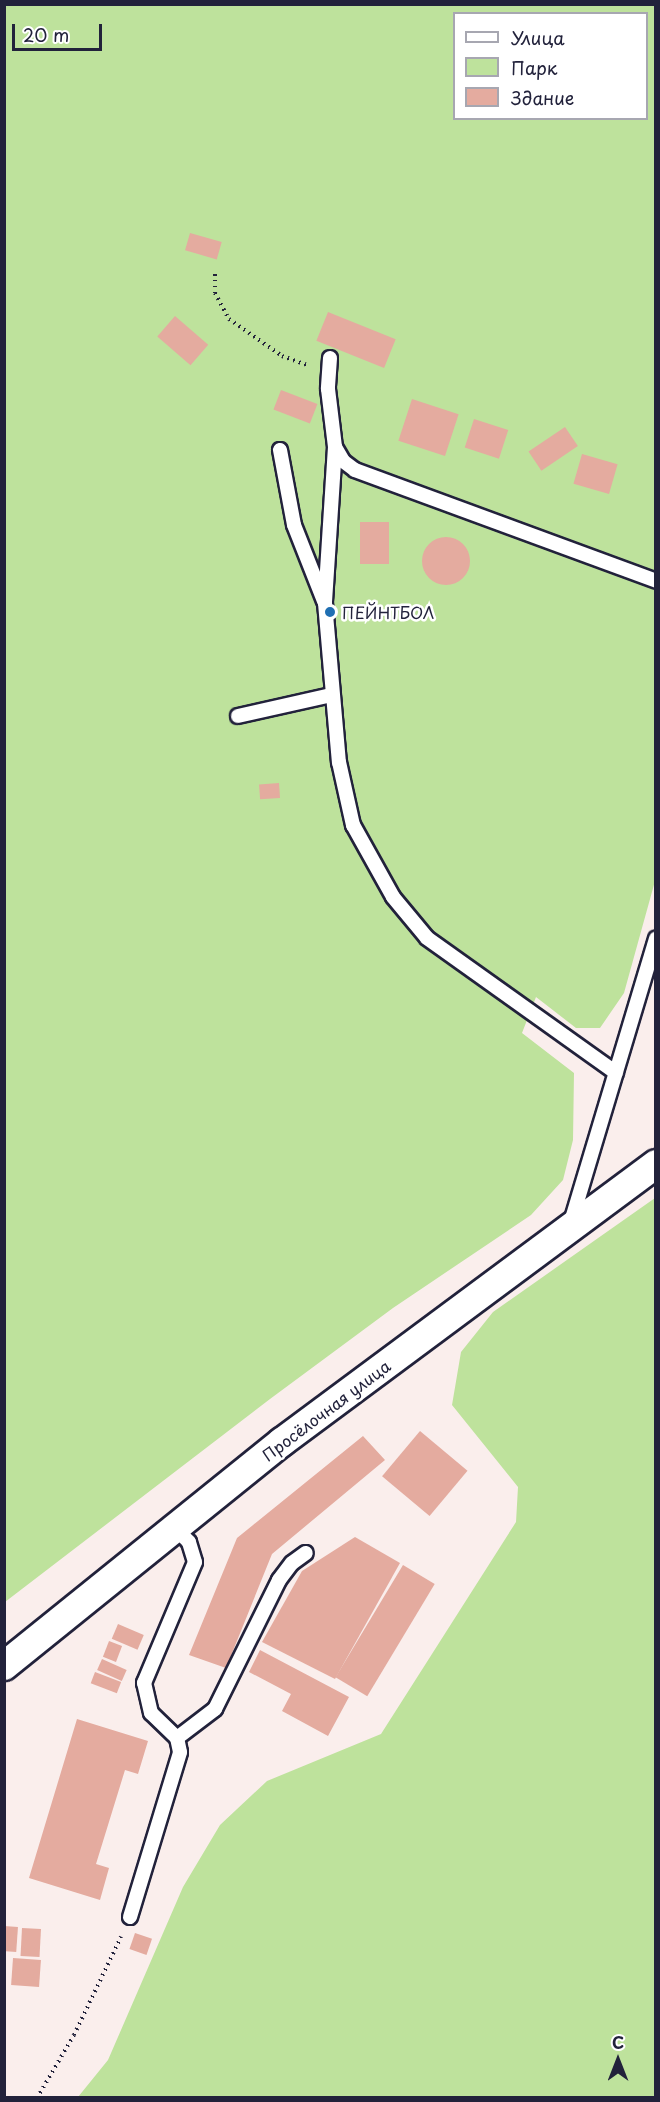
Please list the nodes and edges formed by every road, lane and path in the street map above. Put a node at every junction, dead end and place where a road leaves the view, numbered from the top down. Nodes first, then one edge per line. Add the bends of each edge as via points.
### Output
1 (215, 274) dead end
2 (330, 358) dead end
3 (329, 373) junction
4 (335, 447) junction
5 (280, 450) dead end
6 (656, 581) edge
7 (325, 603) junction
8 (331, 695) junction
9 (238, 716) dead end
10 (656, 938) edge
11 (616, 1073) junction
12 (656, 1164) edge
13 (570, 1227) junction
14 (175, 1528) junction
15 (306, 1553) dead end
16 (4, 1666) edge
17 (177, 1738) junction
18 (130, 1917) joint
19 (37, 2097) edge

1 - 3 path via 215,293 229,319 282,356
2 - 3 lane
3 - 4 lane
4 - 6 lane via 343,461 355,470
4 - 7 lane
5 - 7 lane via 294,525
7 - 8 lane
8 - 9 lane
8 - 11 lane via 339,762 353,825 393,897 427,938
10 - 11 lane
11 - 13 lane
12 - 13 street, Просёлочная улица
13 - 14 street, Просёлочная улица via 282,1442
14 - 16 street, Просёлочная улица
14 - 17 lane via 189,1542 195,1562 144,1683 151,1713
15 - 17 lane via 279,1580 215,1709
17 - 18 lane via 180,1752
18 - 19 path via 79,2026

